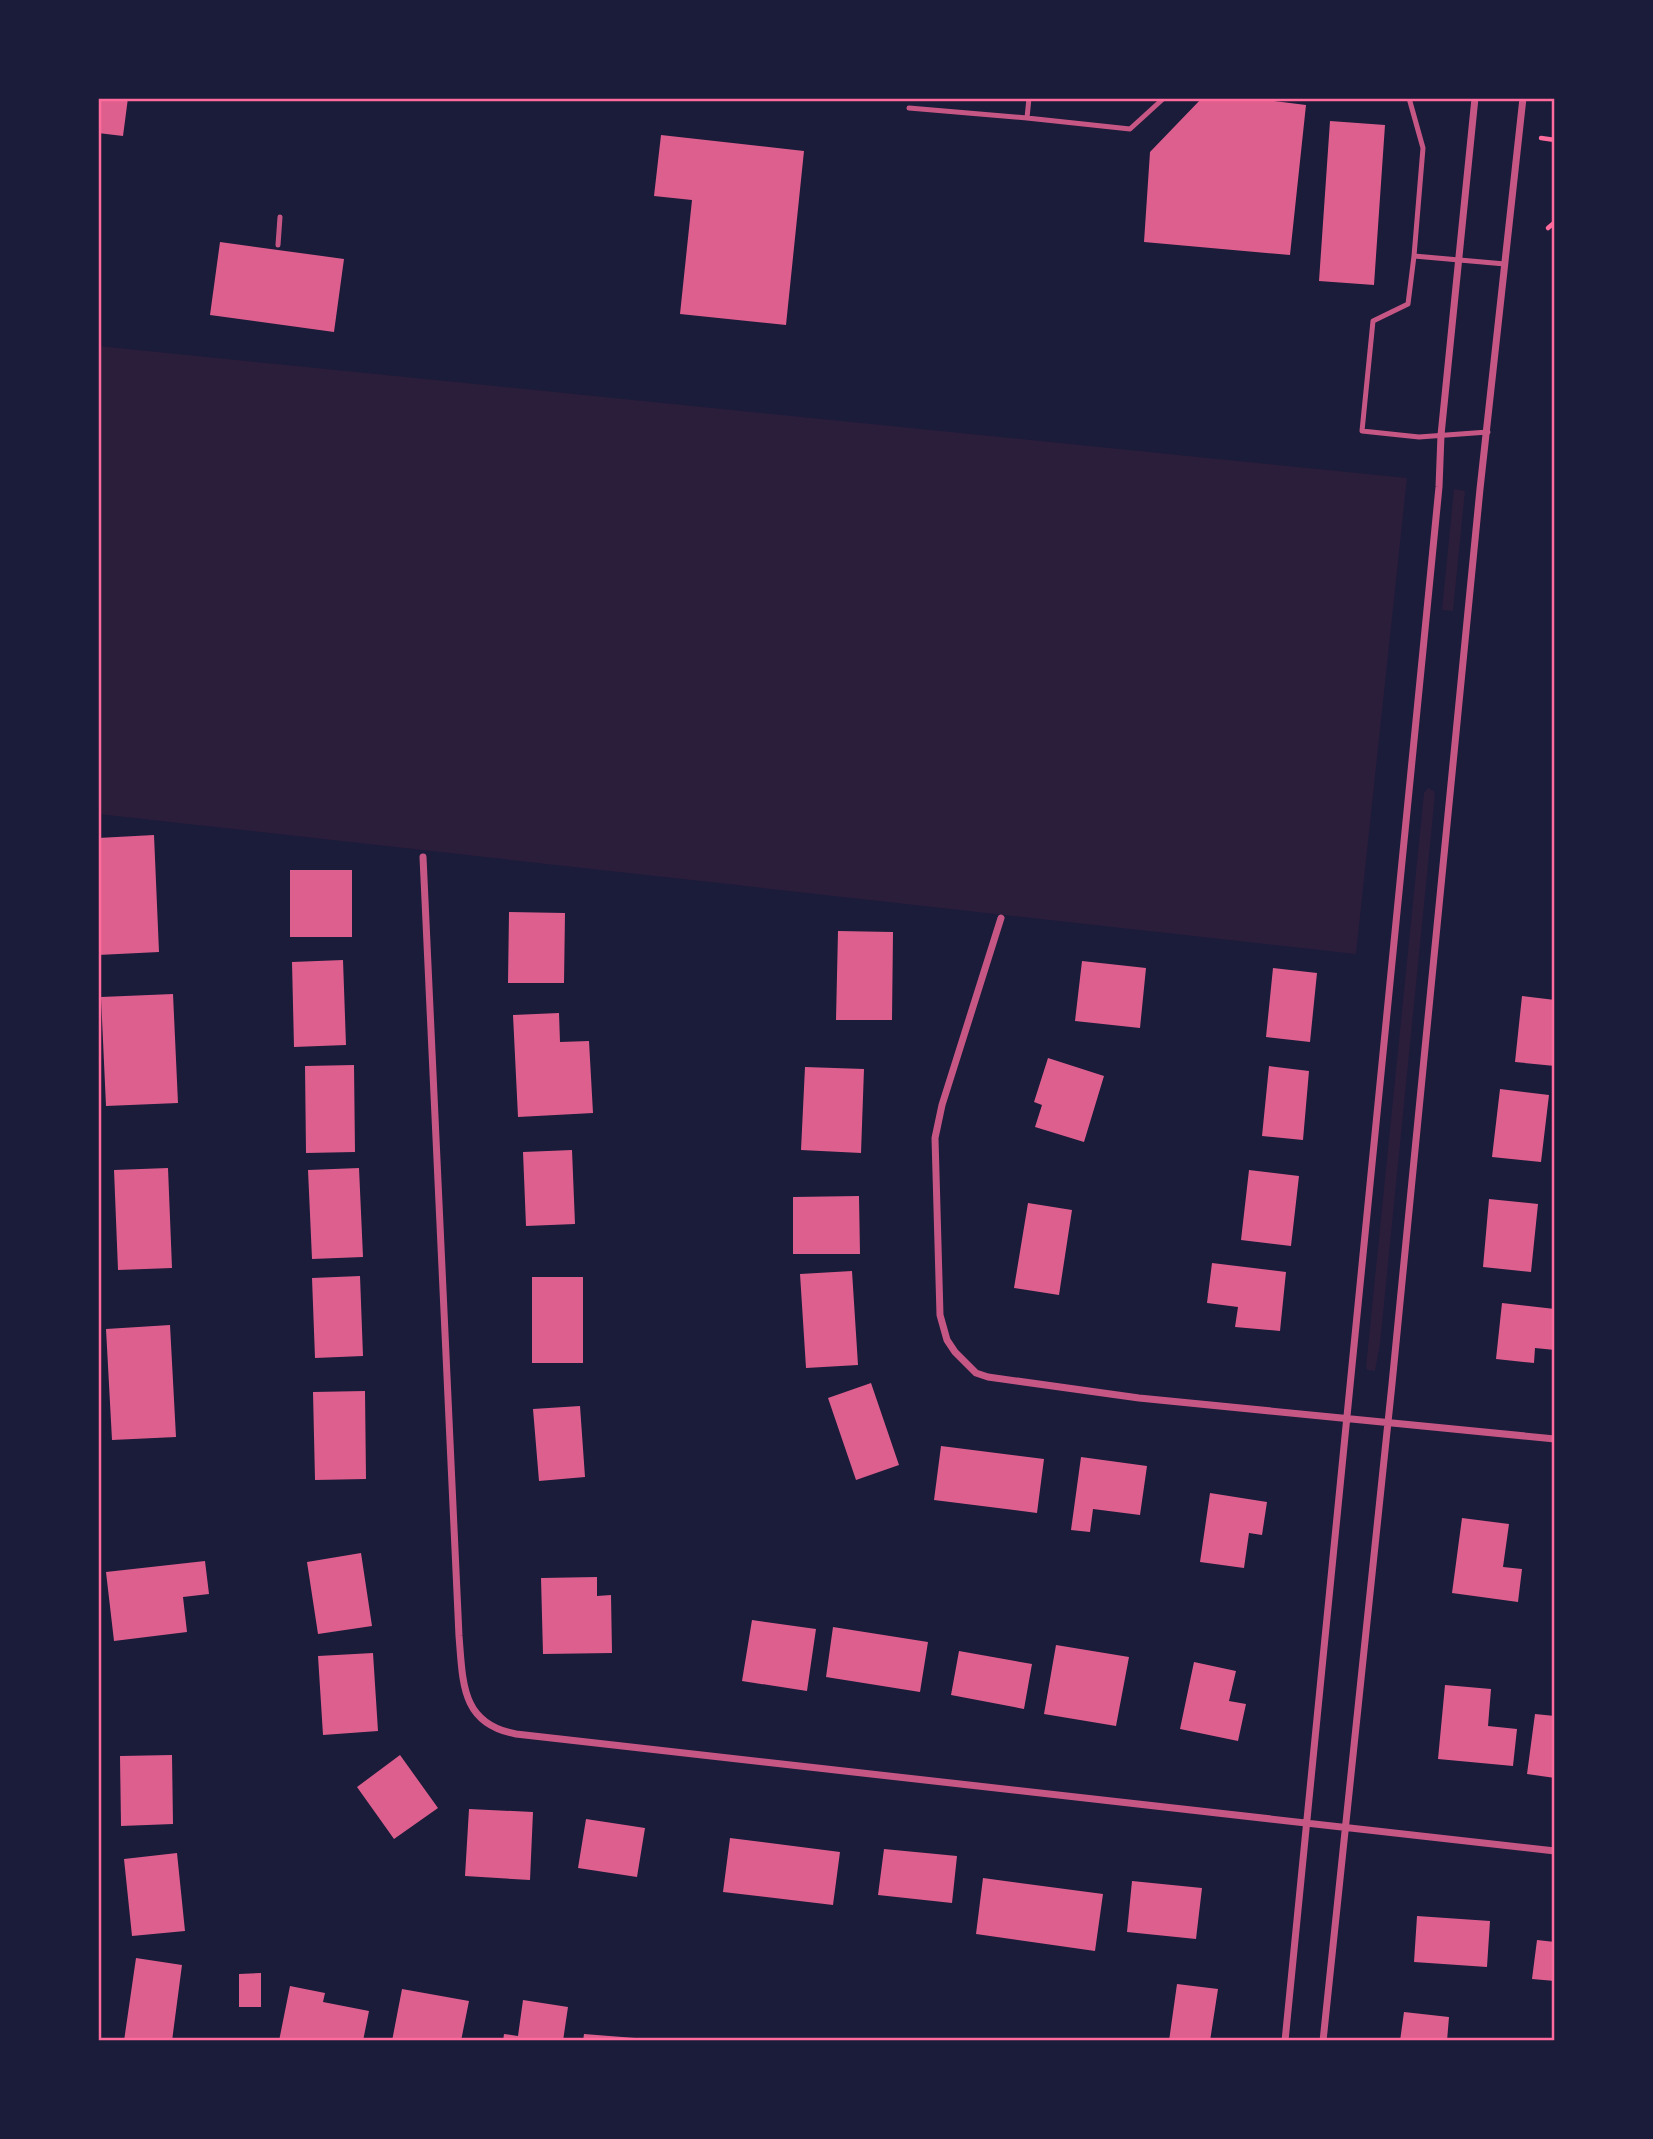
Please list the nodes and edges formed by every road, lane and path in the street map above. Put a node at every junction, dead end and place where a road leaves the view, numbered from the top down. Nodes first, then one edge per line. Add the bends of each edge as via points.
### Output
1 (1029, 98) edge
2 (1164, 98) edge
3 (1409, 98) edge
4 (1475, 98) edge
5 (1523, 98) edge
6 (909, 107) dead end
7 (1027, 118) junction
8 (1541, 138) dead end
9 (1555, 140) edge
10 (280, 217) dead end
11 (1555, 222) edge
12 (1548, 228) dead end
13 (278, 245) dead end
14 (1414, 256) junction
15 (1458, 260) junction
16 (1505, 264) junction
17 (1488, 432) junction
18 (1441, 435) junction
19 (423, 857) dead end
20 (1001, 918) dead end
21 (1345, 1418) junction
22 (1388, 1422) junction
23 (1555, 1439) edge
24 (1307, 1824) junction
25 (1345, 1828) junction
26 (1555, 1851) edge
27 (1285, 2041) edge
28 (1323, 2041) edge

1 - 7 lane
2 - 7 lane via 1130,129
3 - 14 lane via 1423,148
4 - 15 street
5 - 16 street
6 - 7 lane
8 - 9 path
10 - 13 lane
11 - 12 path
14 - 15 lane
14 - 18 lane via 1408,304 1373,321 1362,431
15 - 16 lane
15 - 18 street
16 - 17 street
17 - 18 lane
17 - 22 street
18 - 21 street
19 - 24 street via 459,1636 467,1696 481,1721 516,1734
20 - 21 street via 935,1138 940,1315 951,1346 964,1363 988,1377 1139,1398
21 - 22 street
21 - 24 street
22 - 23 street
22 - 25 street
24 - 25 street
24 - 27 street
25 - 26 street
25 - 28 street

